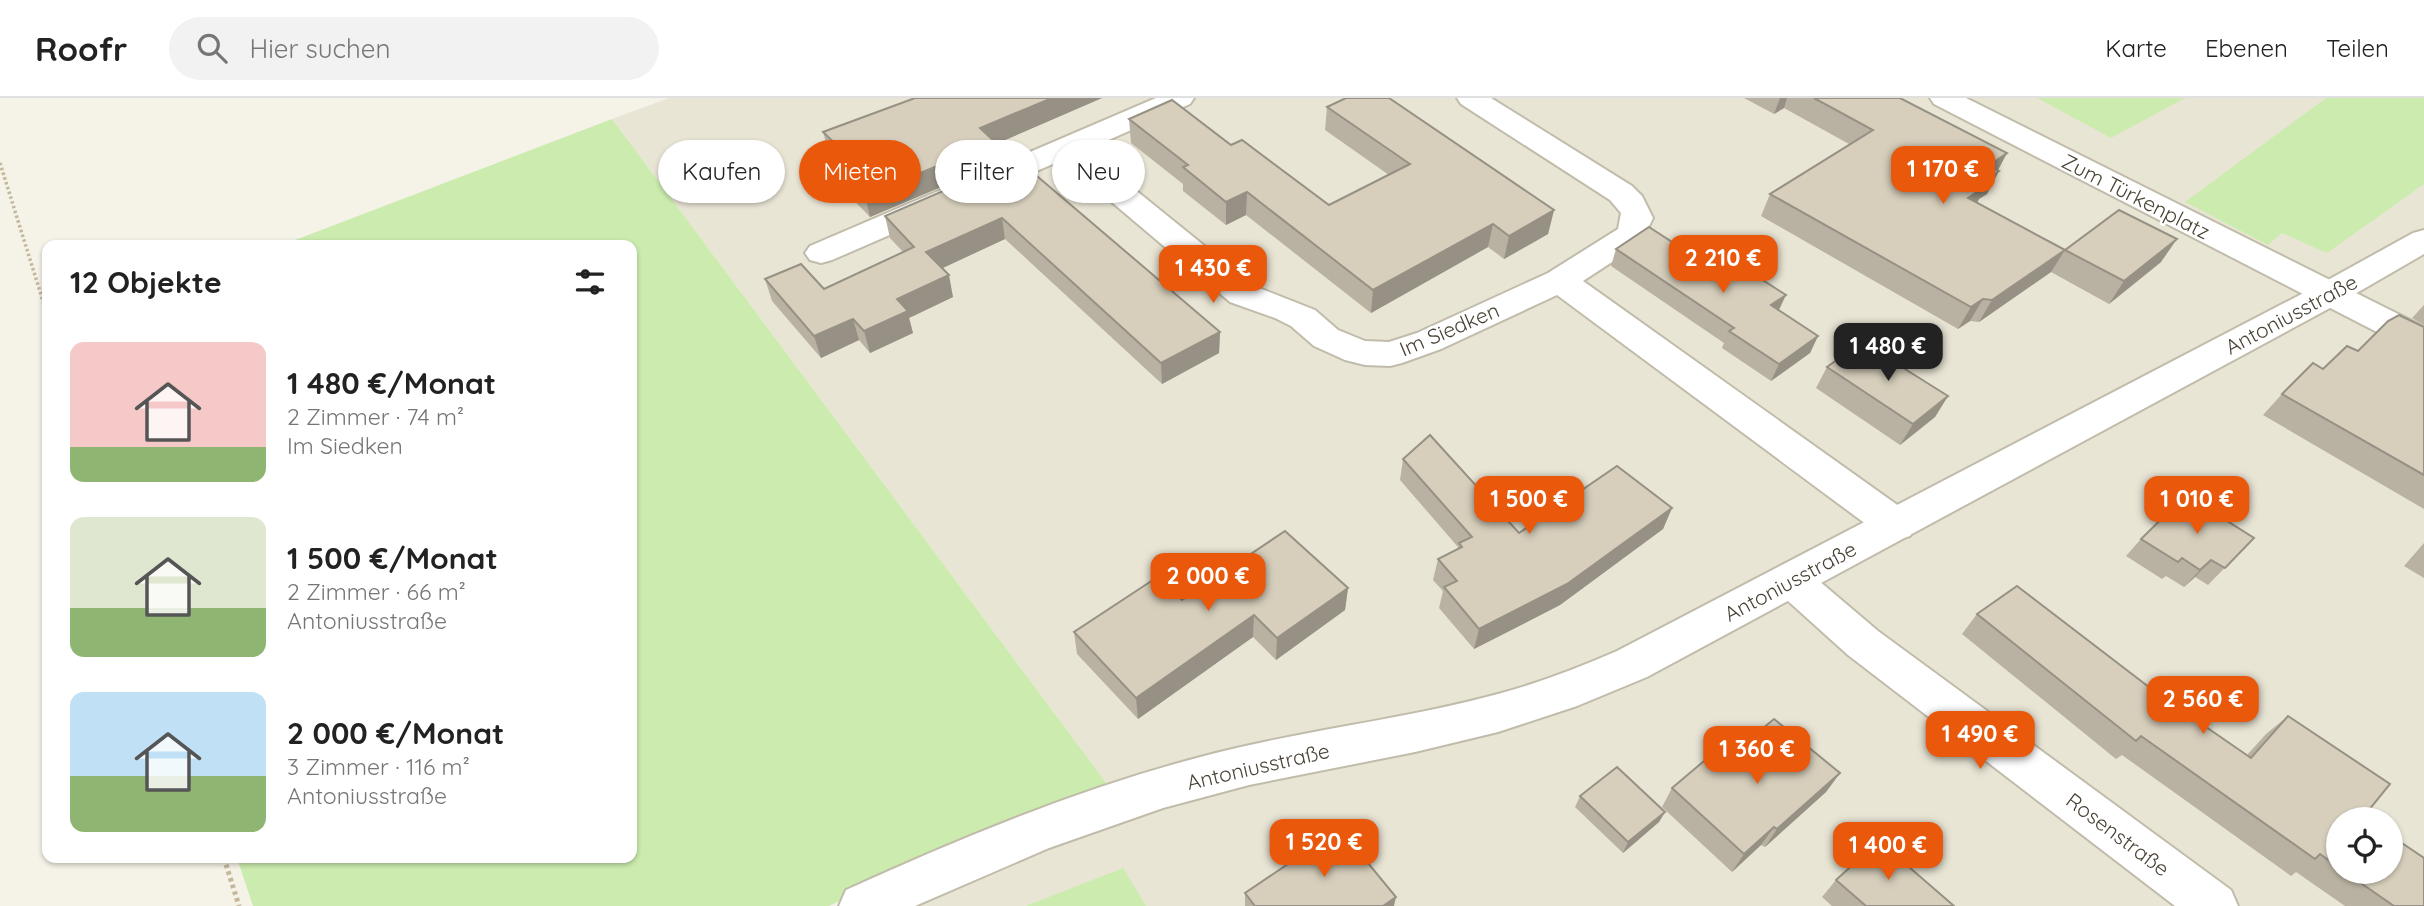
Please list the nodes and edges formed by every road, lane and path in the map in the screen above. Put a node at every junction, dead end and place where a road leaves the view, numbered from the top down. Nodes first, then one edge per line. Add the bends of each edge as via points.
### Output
1 (1180, 98) edge
2 (1471, 98) edge
3 (1944, 98) edge
4 (1083, 140) edge
5 (1052, 154) edge
6 (0, 163) edge
7 (1132, 203) edge
8 (2424, 240) edge
9 (821, 253) dead end
10 (1560, 281) junction
11 (2329, 293) junction
12 (42, 298) edge
13 (2424, 342) edge
14 (1896, 524) junction
15 (1791, 580) junction
16 (226, 863) edge
17 (239, 906) edge
18 (863, 906) edge
19 (2214, 906) edge

1 - 4 street
2 - 10 street, Im Siedken via 1621,193 1639,215 1630,236
3 - 11 street, Zum Türkenplatz
5 - 9 street
6 - 12 path
7 - 10 street, Im Siedken via 1242,294 1287,310 1326,338 1365,353 1390,354 1429,341
8 - 11 street, Antoniusstraße
10 - 14 street
11 - 13 street, Zum Türkenplatz
11 - 14 street, Antoniusstraße
14 - 15 street, Antoniusstraße
15 - 18 street, Antoniusstraße via 1632,664 1538,701 1449,725 1209,774 976,853
15 - 19 street, Rosenstraße via 1863,643
16 - 17 path

